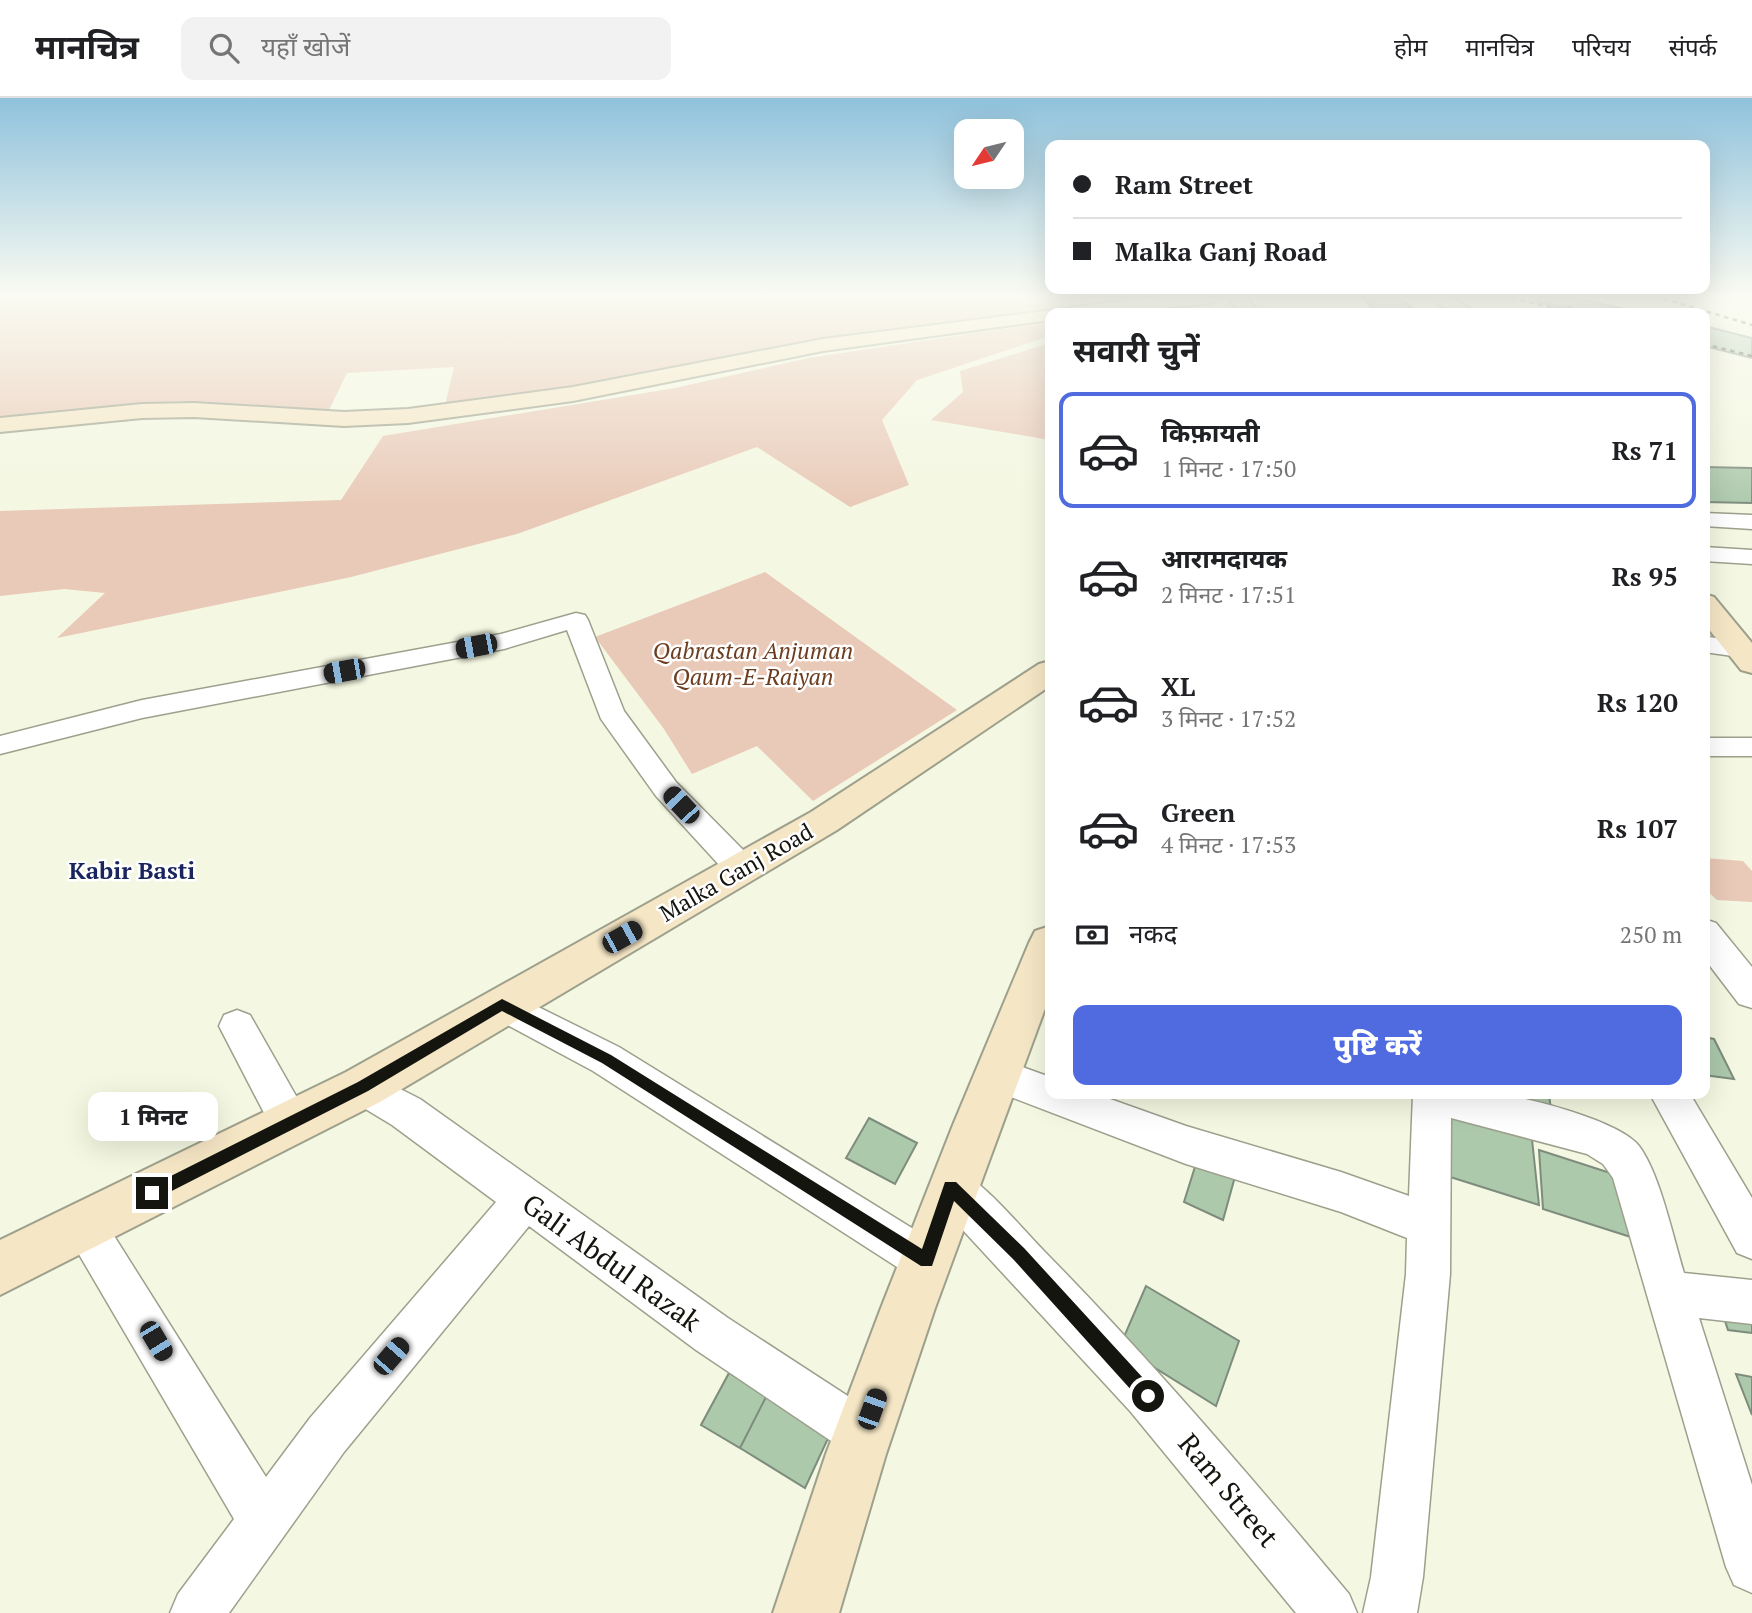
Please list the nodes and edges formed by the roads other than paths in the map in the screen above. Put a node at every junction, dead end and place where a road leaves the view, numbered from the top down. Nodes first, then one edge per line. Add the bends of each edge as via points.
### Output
1 (712, 367) edge
2 (0, 425) edge
3 (1710, 520) edge
4 (1752, 522) edge
5 (1710, 554) edge
6 (1752, 557) edge
7 (1710, 588) edge
8 (1710, 609) edge
9 (1710, 645) edge
10 (1748, 648) edge
11 (1045, 674) edge
12 (0, 745) edge
13 (1710, 747) edge
14 (1750, 750) edge
15 (743, 870) junction
16 (1710, 940) edge
17 (1045, 955) edge
18 (1752, 993) edge
19 (502, 1004) junction
20 (237, 1026) dead end
21 (995, 1074) junction
22 (363, 1087) junction
23 (1045, 1093) edge
24 (1062, 1099) edge
25 (1432, 1099) edge
26 (1451, 1099) edge
27 (1672, 1099) edge
28 (290, 1122) junction
29 (951, 1187) junction
30 (525, 1199) junction
31 (1430, 1225) junction
32 (84, 1227) junction
33 (1752, 1238) edge
34 (926, 1261) junction
35 (0, 1268) edge
36 (1669, 1293) junction
37 (1752, 1302) edge
38 (863, 1434) junction
39 (264, 1520) junction
40 (1752, 1567) edge
41 (197, 1613) edge
42 (806, 1613) edge
43 (1330, 1613) edge
44 (1390, 1613) edge

1 - 2 street via 573,394 408,416 344,419 142,411
3 - 4 street
5 - 6 street
7 - 10 street
8 - 10 street
9 - 10 street
11 - 15 street, Malka Ganj Road
12 - 15 street via 142,709 503,641 576,620 611,713 666,789
13 - 14 street
15 - 19 street, Malka Ganj Road
16 - 18 street
17 - 21 street
19 - 22 street, Malka Ganj Road
19 - 34 street via 606,1059
20 - 28 street
21 - 23 street
21 - 29 street
22 - 28 street, Malka Ganj Road
22 - 30 street, Gali Abdul Razak via 406,1112
24 - 31 street
25 - 31 street
26 - 36 street via 1612,1145 1632,1172
27 - 33 street
28 - 32 street, Malka Ganj Road
29 - 34 street
29 - 43 street, Ram Street via 1018,1253 1204,1457
30 - 38 street, Gali Abdul Razak via 712,1334
30 - 39 street via 391,1356
31 - 44 street
32 - 35 street, Malka Ganj Road
32 - 39 street
34 - 38 street
36 - 37 street
36 - 40 street
38 - 42 street
39 - 41 street

